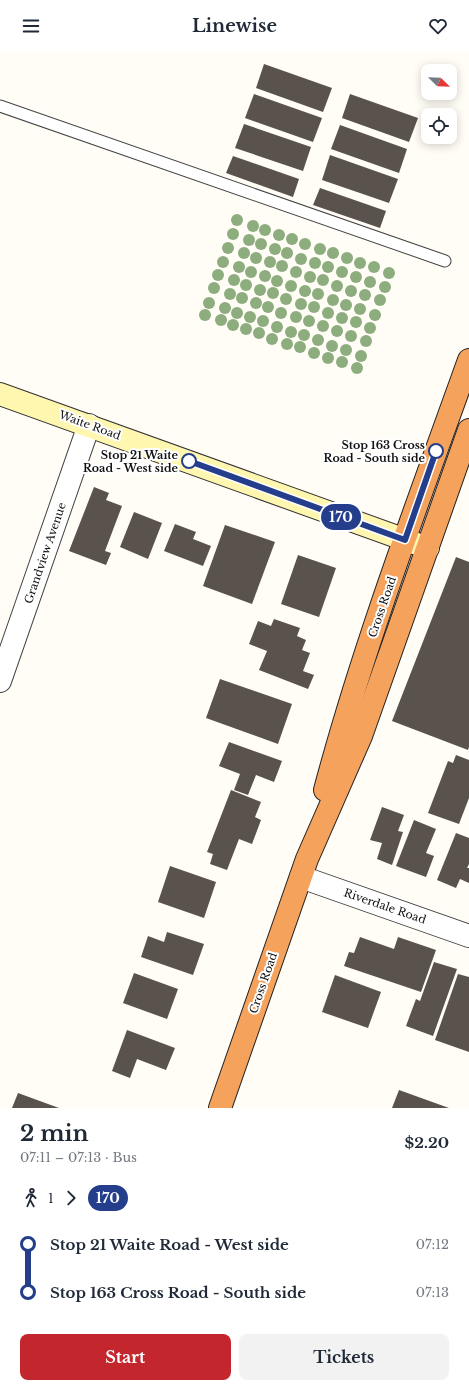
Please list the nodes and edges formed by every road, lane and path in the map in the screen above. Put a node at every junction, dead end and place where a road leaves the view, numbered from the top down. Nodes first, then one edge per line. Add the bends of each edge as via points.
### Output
1 (0, 106) edge
2 (445, 261) dead end
3 (469, 360) edge
4 (0, 394) edge
5 (89, 425) junction
6 (469, 430) edge
7 (405, 540) junction
8 (428, 548) junction
9 (0, 681) edge
10 (304, 868) junction
11 (469, 936) edge
12 (220, 1108) edge

1 - 2 lane
3 - 7 highway, Cross Road
4 - 5 street, Waite Road
5 - 7 street, Waite Road
5 - 9 street, Grandview Avenue
6 - 8 highway, Cross Road
7 - 8 street, Waite Road
7 - 10 highway, Cross Road via 346,713
8 - 10 highway, Cross Road via 360,736
10 - 11 street, Riverdale Road
10 - 12 highway, Cross Road

